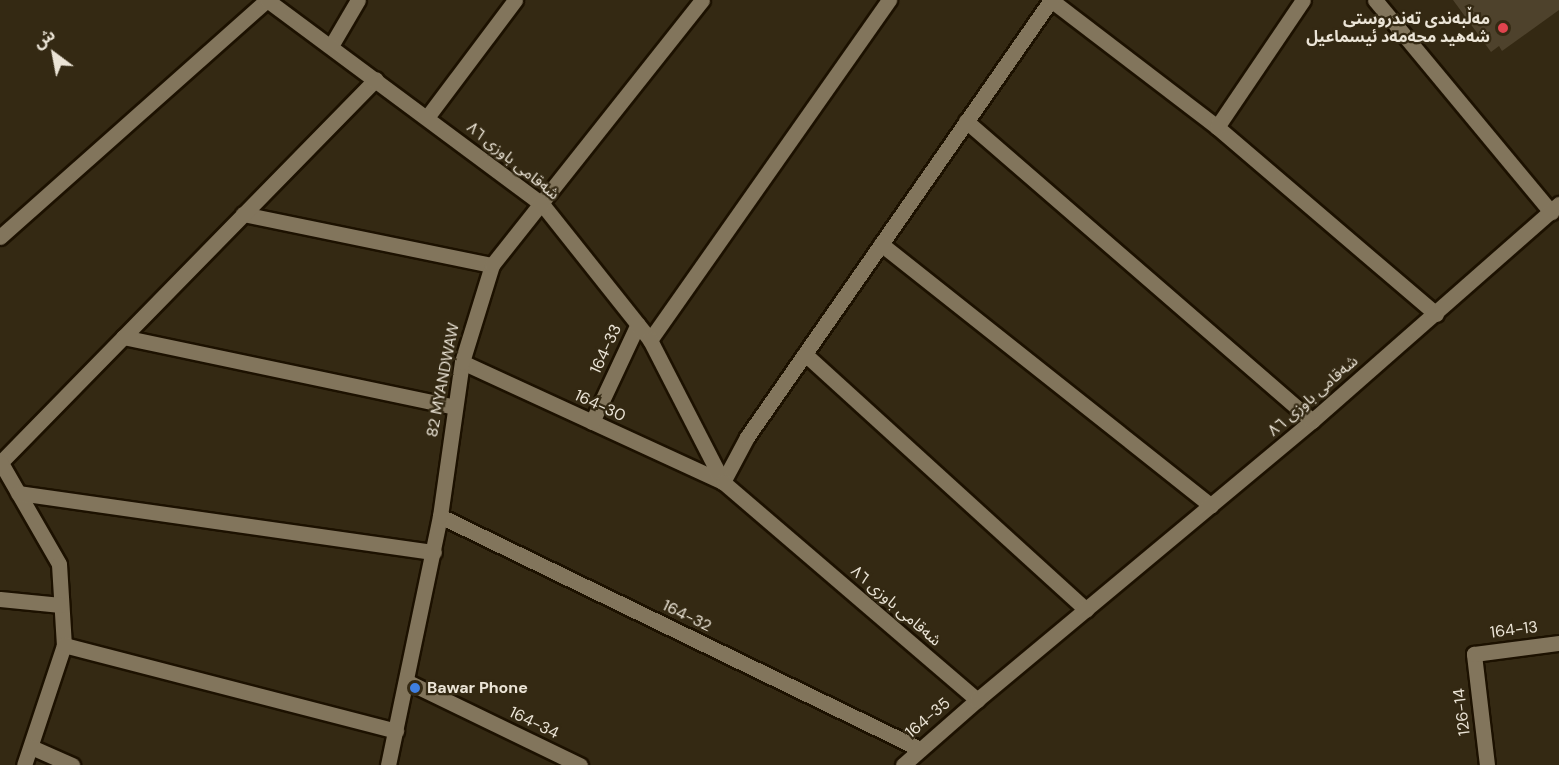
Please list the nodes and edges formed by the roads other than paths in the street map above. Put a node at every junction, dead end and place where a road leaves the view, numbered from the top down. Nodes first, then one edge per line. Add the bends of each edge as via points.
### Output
1 (267, 0) edge
2 (358, 0) edge
3 (515, 0) edge
4 (702, 0) edge
5 (889, 0) edge
6 (1051, 0) edge
7 (1303, 0) edge
8 (1375, 0) edge
9 (331, 46) junction
10 (376, 79) junction
11 (428, 116) junction
12 (966, 122) junction
13 (1217, 127) junction
14 (542, 204) junction
15 (1555, 208) edge
16 (243, 213) junction
17 (0, 237) edge
18 (881, 244) junction
19 (492, 265) junction
20 (1436, 314) junction
21 (638, 324) junction
22 (123, 337) junction
23 (650, 340) junction
24 (805, 354) junction
25 (462, 362) junction
26 (454, 407) junction
27 (1312, 421) junction
28 (592, 422) junction
29 (0, 463) edge
30 (723, 482) junction
31 (18, 493) junction
32 (1211, 506) junction
33 (440, 516) junction
34 (434, 552) junction
35 (0, 599) edge
36 (61, 605) junction
37 (1086, 610) junction
38 (1559, 643) edge
39 (64, 645) junction
40 (1474, 654) joint
41 (408, 682) junction
42 (977, 700) junction
43 (396, 731) junction
44 (31, 747) junction
45 (918, 748) junction
46 (24, 765) edge
47 (72, 765) edge
48 (388, 765) edge
49 (580, 765) edge
50 (903, 765) edge
51 (1487, 765) edge

1 - 9 street, شەقامی باوزی ٨٦
1 - 17 street
2 - 9 street
3 - 11 street
4 - 14 street, 82 MYANDWAW
5 - 23 street
6 - 12 street
6 - 13 street
7 - 13 street
8 - 15 street
9 - 10 street, شەقامی باوزی ٨٦
10 - 11 street, شەقامی باوزی ٨٦
10 - 16 street
11 - 14 street, شەقامی باوزی ٨٦
12 - 18 street
12 - 27 street
13 - 20 street
14 - 19 street, 82 MYANDWAW
14 - 21 street, شەقامی باوزی ٨٦
15 - 20 street, شەقامی باوزی ٨٦
16 - 19 street
16 - 22 street
18 - 24 street
18 - 32 street
19 - 25 street, 82 MYANDWAW
20 - 27 street, شەقامی باوزی ٨٦
21 - 23 street, شەقامی باوزی ٨٦
21 - 28 street, 164-33
22 - 26 street
22 - 29 street
23 - 30 street, شەقامی باوزی ٨٦
24 - 30 street via 747,437
24 - 37 street
25 - 26 street, 82 MYANDWAW
25 - 28 street, 164-30
26 - 33 street, 82 MYANDWAW
27 - 32 street, شەقامی باوزی ٨٦
28 - 30 street, 164-30
29 - 31 street
30 - 42 street, شەقامی باوزی ٨٦
31 - 34 street
31 - 36 street via 59,564
32 - 37 street, شەقامی باوزی ٨٦
33 - 34 street, 82 MYANDWAW
33 - 45 street, 164-32
34 - 41 street, 82 MYANDWAW
35 - 36 street
36 - 39 street
37 - 42 street, شەقامی باوزی ٨٦
38 - 40 street, 164-13
39 - 43 street
39 - 44 street
40 - 51 street, 126-14
41 - 43 street, 82 MYANDWAW
41 - 49 street, 164-34
42 - 45 street, 164-35
43 - 48 street, 82 MYANDWAW
44 - 46 street
44 - 47 street
45 - 50 street, 164-35

